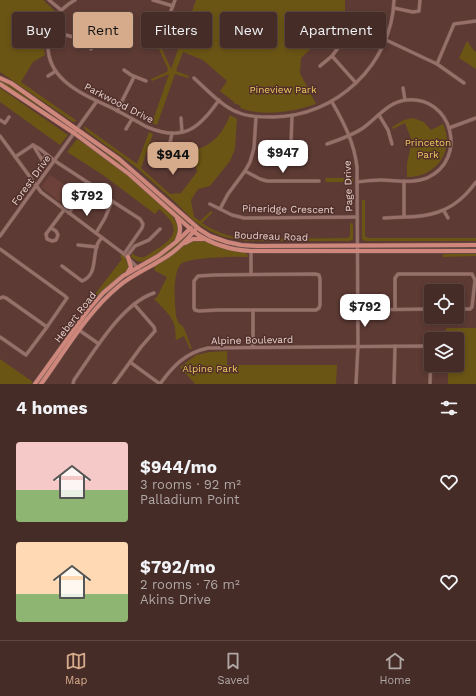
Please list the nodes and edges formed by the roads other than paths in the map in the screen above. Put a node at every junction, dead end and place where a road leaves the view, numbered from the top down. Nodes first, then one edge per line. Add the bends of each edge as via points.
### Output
1 (49, 0) edge
2 (74, 0) edge
3 (153, 0) edge
4 (175, 0) edge
5 (394, 0) edge
6 (420, 0) edge
7 (173, 6) junction
8 (394, 8) junction
9 (61, 10) joint
10 (171, 12) edge
11 (476, 21) edge
12 (386, 40) joint
13 (48, 48) edge
14 (338, 48) edge
15 (381, 48) edge
16 (332, 56) junction
17 (438, 64) junction
18 (320, 66) dead end
19 (124, 70) dead end
20 (56, 71) junction
21 (48, 76) dead end
22 (134, 77) junction
23 (0, 78) edge
24 (194, 78) dead end
25 (146, 81) dead end
26 (356, 83) junction
27 (464, 83) dead end
28 (0, 84) edge
29 (403, 88) dead end
30 (219, 100) junction
31 (405, 100) junction
32 (97, 101) junction
33 (332, 102) junction
34 (117, 111) junction
35 (379, 114) junction
36 (292, 116) junction
37 (9, 117) dead end
38 (256, 117) junction
39 (181, 118) dead end
40 (476, 118) edge
41 (132, 119) junction
42 (0, 120) edge
43 (450, 128) junction
44 (126, 129) dead end
45 (76, 131) junction
46 (182, 132) junction
47 (172, 133) junction
48 (349, 135) junction
49 (1, 138) edge
50 (291, 144) dead end
51 (327, 144) dead end
52 (392, 144) dead end
53 (33, 145) junction
54 (47, 155) junction
55 (166, 157) dead end
56 (15, 158) junction
57 (54, 162) junction
58 (245, 172) junction
59 (320, 181) dead end
60 (404, 181) junction
61 (357, 182) junction
62 (89, 183) junction
63 (476, 183) edge
64 (36, 187) junction
65 (112, 201) junction
66 (210, 204) dead end
67 (220, 209) junction
68 (64, 210) junction
69 (444, 211) junction
70 (69, 213) junction
71 (176, 216) junction
72 (357, 217) junction
73 (404, 217) junction
74 (384, 218) dead end
75 (448, 218) dead end
76 (51, 228) junction
77 (193, 228) junction
78 (160, 229) dead end
79 (96, 233) junction
80 (0, 236) edge
81 (102, 238) junction
82 (205, 239) junction
83 (176, 242) junction
84 (183, 244) junction
85 (78, 245) dead end
86 (357, 245) junction
87 (476, 245) edge
88 (97, 247) junction
89 (0, 249) edge
90 (251, 251) junction
91 (357, 251) junction
92 (476, 251) edge
93 (126, 256) junction
94 (62, 266) dead end
95 (139, 269) junction
96 (251, 274) junction
97 (123, 276) junction
98 (154, 293) dead end
99 (0, 298) edge
100 (134, 304) junction
101 (395, 309) junction
102 (424, 309) edge
103 (464, 309) edge
104 (253, 310) junction
105 (357, 310) junction
106 (47, 328) junction
107 (77, 329) junction
108 (0, 337) edge
109 (99, 344) junction
110 (358, 346) junction
111 (395, 346) junction
112 (253, 347) junction
113 (130, 362) junction
114 (35, 384) edge
115 (41, 384) edge
116 (73, 384) edge
117 (114, 384) edge
118 (160, 384) edge
119 (356, 384) edge
120 (394, 384) edge
121 (430, 384) edge

1 - 9 street
2 - 9 street, Parkwood Drive
3 - 7 street
4 - 7 street
5 - 8 street
6 - 8 street via 420,11
7 - 10 street
8 - 12 street
11 - 17 street via 454,24
12 - 17 street
13 - 20 street, Parkwood Drive
14 - 16 street
15 - 26 street via 371,66
16 - 18 street
16 - 26 street
17 - 27 street
19 - 22 street
20 - 21 street
20 - 32 street, Parkwood Drive via 73,88
22 - 25 street
22 - 34 street
23 - 45 main road, Boudreau Road
24 - 30 street
26 - 33 street
28 - 45 main road, Boudreau Road
29 - 31 street
30 - 38 street via 237,113
30 - 46 street, Parkwood Drive via 201,123
31 - 35 street via 392,104
31 - 43 street via 420,101 435,108
32 - 34 street, Parkwood Drive
32 - 45 street, Forest Drive
33 - 36 street via 313,111
33 - 48 street, Page Drive
34 - 41 street, Parkwood Drive
35 - 48 street
35 - 52 street
36 - 38 street
36 - 50 street
37 - 42 street via 5,123
38 - 58 street via 252,156
39 - 46 street
40 - 43 street
41 - 44 street
41 - 47 street, Parkwood Drive via 154,130
43 - 60 street via 451,148 442,166 425,179
45 - 57 street, Forest Drive
45 - 71 main road, Boudreau Road via 130,174
45 - 77 main road, Boudreau Road via 119,159 146,181
46 - 47 street, Parkwood Drive
47 - 55 street
48 - 51 street
48 - 61 street, Page Drive via 355,154
49 - 56 street
53 - 54 street
53 - 54 street via 42,160
53 - 56 street
54 - 57 street
56 - 64 street
57 - 62 street
57 - 64 street, Forest Drive
58 - 59 street via 267,181
58 - 67 street
60 - 61 street
60 - 73 street
61 - 72 street, Page Drive
62 - 65 street
62 - 70 street
63 - 69 street via 461,199
64 - 68 street
64 - 80 street, Forest Drive
65 - 79 street
65 - 93 street via 144,224
66 - 67 street, Pineridge Crescent
67 - 72 street, Pineridge Crescent via 244,218
68 - 70 street
68 - 76 street
69 - 73 street
69 - 75 street
70 - 79 street
71 - 77 main road, Boudreau Road
71 - 83 main road via 180,225
72 - 86 street, Page Drive
73 - 74 street
76 - 76 street via 46,235 47,239 52,241 57,239 58,234
77 - 82 main road, Boudreau Road
77 - 83 main road, Hebert Road
77 - 84 main road, Hebert Road
77 - 86 main road, Boudreau Road via 240,245
78 - 93 street via 150,240 135,246
79 - 81 street
81 - 88 street
81 - 93 street
82 - 84 main road via 193,239
82 - 90 main road, Boudreau Road via 225,247
83 - 95 main road, Hebert Road
84 - 95 main road, Hebert Road via 163,260
85 - 88 street
86 - 87 main road, Boudreau Road
86 - 91 street, Page Drive
88 - 94 street via 94,267 86,280 82,281
89 - 106 street via 67,298
90 - 91 main road, Boudreau Road
90 - 96 street
91 - 92 main road, Boudreau Road
91 - 105 street, Page Drive
93 - 95 street
93 - 97 main road via 131,267
95 - 97 main road, Hebert Road
95 - 107 main road, Hebert Road via 105,298
96 - 104 street via 196,277 194,307 199,312
96 - 104 street via 317,274 320,279 318,309
97 - 107 main road, Hebert Road via 96,301
98 - 100 street
99 - 106 street via 6,298
100 - 109 street
100 - 113 street via 155,330
101 - 102 street
101 - 103 street via 397,275 472,274 472,307
101 - 105 street
104 - 112 street
105 - 110 street, Page Drive
106 - 108 street via 26,355
107 - 109 street
107 - 114 main road, Hebert Road
107 - 115 main road, Hebert Road
109 - 116 street
110 - 111 street, Alpine Boulevard
110 - 112 street, Alpine Boulevard
110 - 119 street, Page Drive
111 - 120 street
111 - 121 street, Alpine Boulevard via 430,347
112 - 118 street, Alpine Boulevard via 196,351 177,362
113 - 117 street
113 - 118 street

